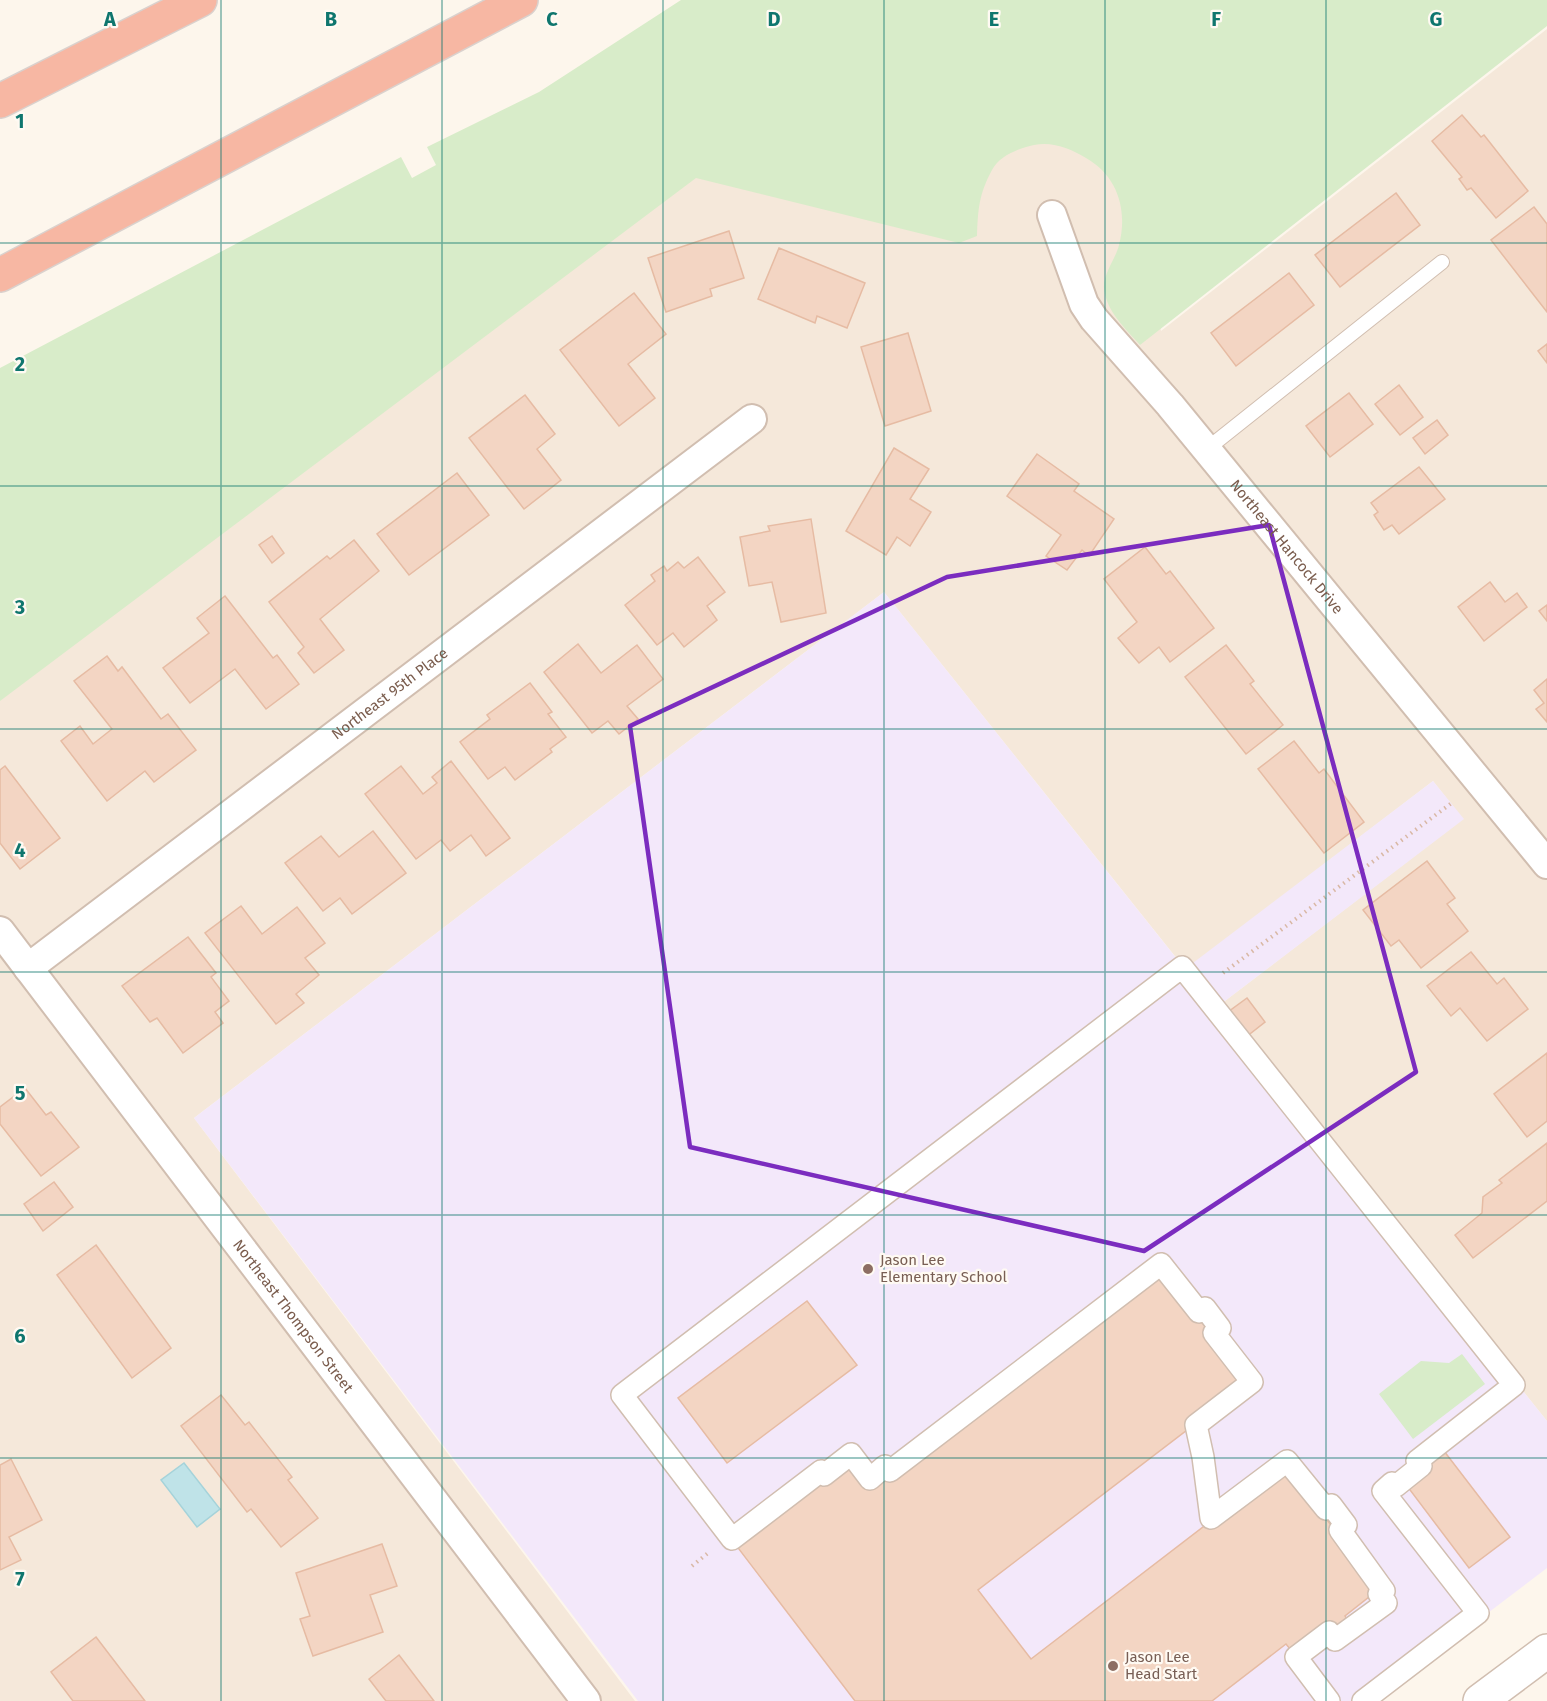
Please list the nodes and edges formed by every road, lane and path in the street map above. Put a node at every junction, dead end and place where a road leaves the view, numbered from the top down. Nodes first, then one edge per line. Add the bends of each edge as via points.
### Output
1 (200, 0) edge
2 (521, 0) edge
3 (0, 101) edge
4 (1052, 215) dead end
5 (1442, 262) dead end
6 (0, 275) edge
7 (752, 419) dead end
8 (1207, 449) junction
9 (1480, 782) junction
10 (1547, 864) edge
11 (0, 931) edge
12 (28, 968) junction
13 (1200, 990) junction
14 (1547, 1651) edge
15 (586, 1701) edge
16 (1329, 1701) edge
17 (1364, 1701) edge
18 (1480, 1701) edge

1 - 3 highway
2 - 6 highway
4 - 8 street, Northeast Hancock Drive via 1084,304
5 - 8 lane
7 - 12 street, Northeast 95th Place
8 - 9 street, Northeast Hancock Drive
9 - 10 street, Northeast Hancock Drive
9 - 13 path
11 - 12 street, Northeast Thompson Street
12 - 15 street, Northeast Thompson Street
13 - 16 street via 1182,967 622,1395 732,1539 820,1472 824,1475 852,1454 870,1479 885,1466 890,1471 1161,1264 1199,1312 1205,1308 1221,1328 1214,1333 1252,1382 1196,1425 1211,1518 1287,1461 1326,1509 1331,1505 1346,1525 1340,1530 1383,1591 1379,1594 1386,1603 1345,1635 1335,1640 1329,1632 1296,1657
13 - 17 street via 1514,1385 1417,1461 1421,1466 1383,1491 1478,1613
14 - 18 street

